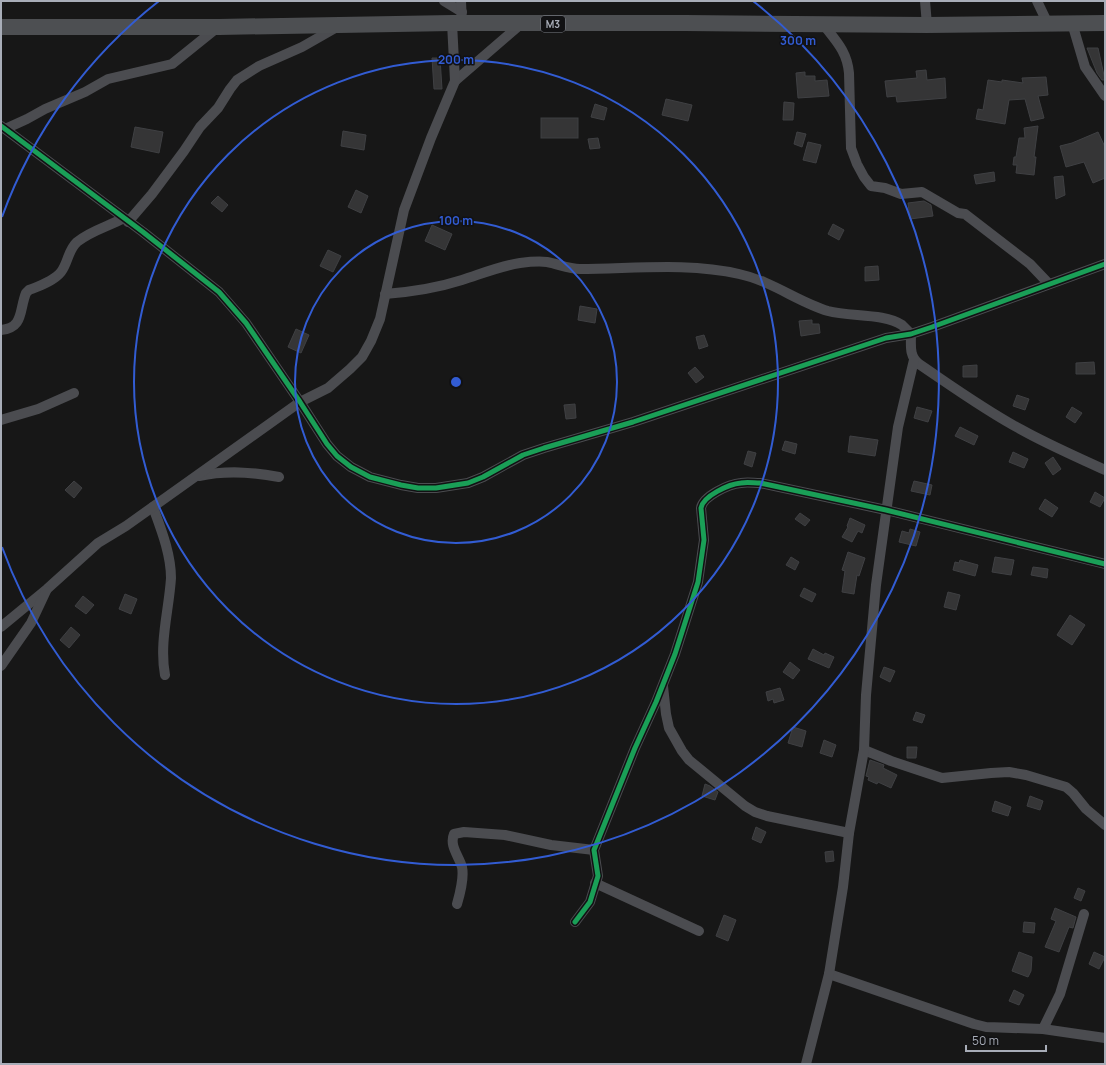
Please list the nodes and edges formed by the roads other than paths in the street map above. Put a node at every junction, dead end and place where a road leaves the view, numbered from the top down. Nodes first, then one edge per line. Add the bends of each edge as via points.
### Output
1 (444, 1) edge
2 (461, 1) edge
3 (925, 1) edge
4 (1037, 1) edge
5 (458, 20) junction
6 (1072, 23) junction
7 (1105, 23) edge
8 (521, 24) junction
9 (823, 24) junction
10 (1048, 24) junction
11 (339, 25) junction
12 (927, 25) junction
13 (1, 27) edge
14 (219, 27) junction
15 (455, 81) junction
16 (1105, 96) edge
17 (3, 128) edge
18 (126, 220) junction
19 (1105, 264) edge
20 (1049, 284) junction
21 (385, 294) junction
22 (1, 330) edge
23 (911, 334) junction
24 (914, 360) junction
25 (74, 393) dead end
26 (300, 402) junction
27 (1, 420) edge
28 (1105, 470) edge
29 (279, 477) dead end
30 (193, 478) junction
31 (153, 507) junction
32 (886, 510) junction
33 (1105, 564) edge
34 (47, 589) junction
35 (1, 627) edge
36 (1, 666) edge
37 (165, 675) dead end
38 (662, 686) junction
39 (864, 750) junction
40 (1105, 825) edge
41 (849, 833) junction
42 (594, 850) junction
43 (595, 883) junction
44 (457, 904) dead end
45 (1084, 914) dead end
46 (575, 922) dead end
47 (699, 931) dead end
48 (829, 974) junction
49 (1043, 1029) junction
50 (1105, 1038) edge
51 (806, 1064) edge

1 - 5 street
2 - 5 street
3 - 12 street
4 - 10 street
5 - 8 main road, M3
5 - 11 main road, M3
5 - 15 street
6 - 7 main road, M3
6 - 10 main road, M3
6 - 16 street via 1085,66
8 - 9 main road, M3
8 - 15 street
9 - 12 main road, M3
9 - 20 street via 848,60 851,148 857,164 871,186 901,194 922,192 964,214 1030,264
10 - 12 main road, M3
11 - 14 main road, M3
11 - 18 street via 237,80 152,194
13 - 14 main road, M3
14 - 17 street via 172,64 108,79
15 - 21 street via 404,210
17 - 18 street
18 - 22 street via 92,233 77,242 58,275 26,293 18,322 11,328
18 - 26 street via 227,300 246,323
19 - 20 street
20 - 23 street
21 - 23 street via 444,285 496,268 521,263 546,262 579,269 717,270 755,278 830,311 894,322
21 - 26 street via 380,319 362,357 328,388
23 - 24 street via 911,352
23 - 26 street via 886,338 633,422 544,448 523,455 483,477 451,486 418,488 401,485 370,477 351,467 327,444
24 - 28 street via 981,406 1022,430
24 - 32 street via 898,427
25 - 27 street via 38,409
26 - 30 street
29 - 30 street via 259,473 217,472
30 - 31 street
31 - 34 street via 98,543
31 - 37 street via 167,550 171,577 163,659
32 - 33 street
32 - 38 street via 760,483 732,485 708,497 701,508 704,540 698,582
32 - 39 street via 876,585
34 - 35 street
34 - 36 street via 31,623
38 - 41 street via 666,714 677,742 689,760 727,792 750,809 767,816
38 - 42 street
39 - 40 street via 942,778 1009,772 1026,775 1073,792 1086,809
39 - 41 street
41 - 48 street
42 - 43 street via 598,876
42 - 44 street via 551,845 504,835 464,832 454,834 453,842 462,868
43 - 46 street via 590,902
43 - 47 street
45 - 49 street via 1060,994
48 - 49 street via 974,1024 986,1027
48 - 51 street
49 - 50 street

